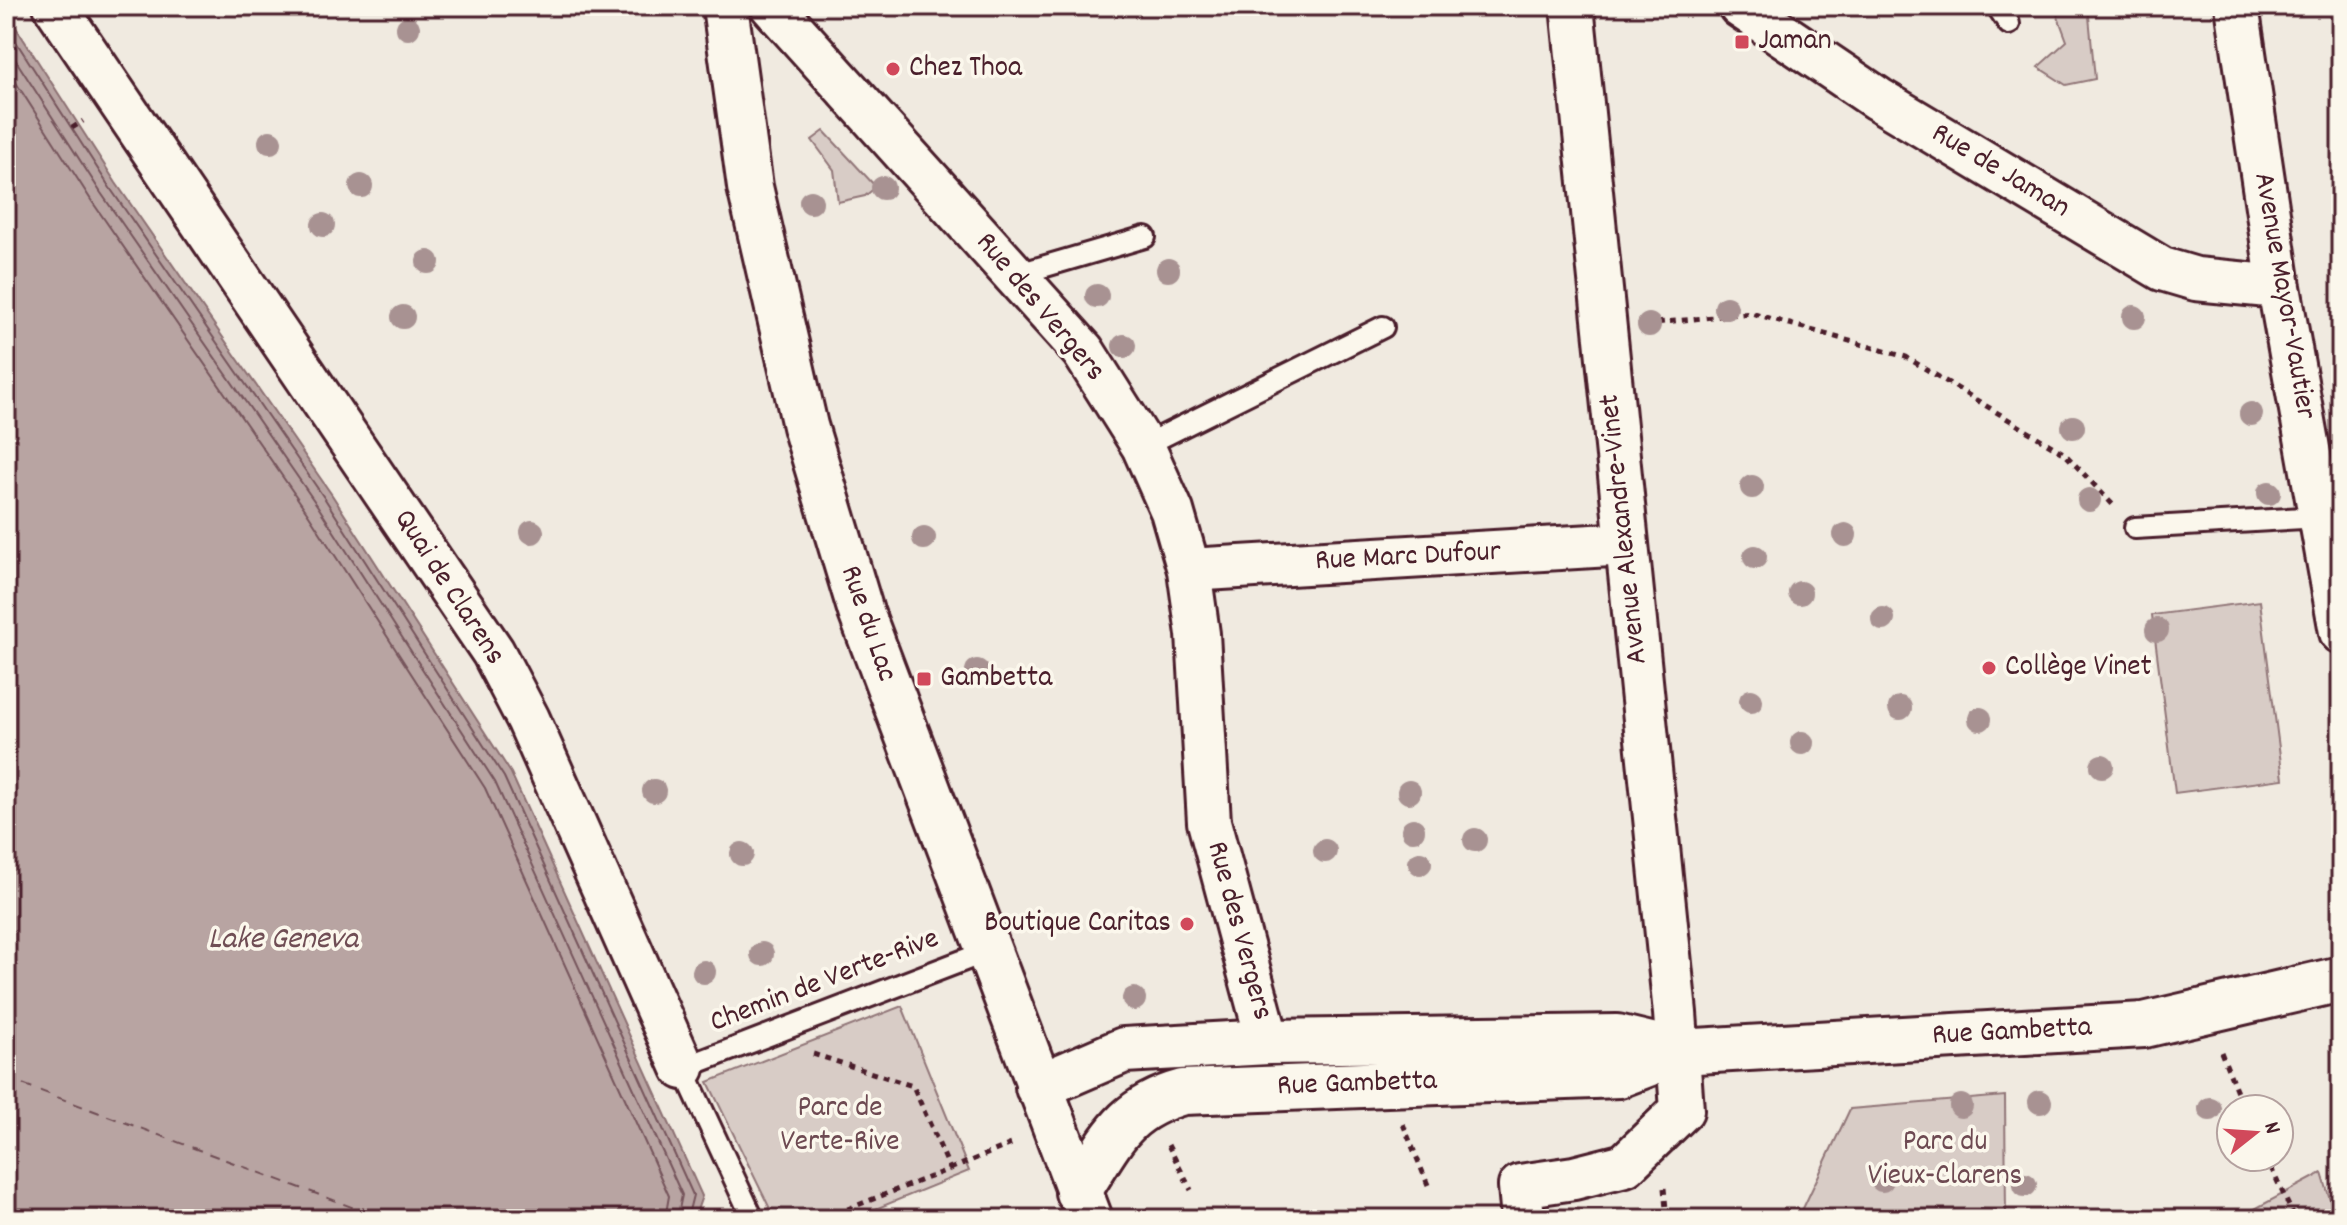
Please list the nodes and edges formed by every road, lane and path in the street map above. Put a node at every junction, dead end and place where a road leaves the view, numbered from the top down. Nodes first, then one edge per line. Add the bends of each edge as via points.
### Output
1 (55, 6) edge
2 (725, 6) edge
3 (772, 6) edge
4 (1572, 6) edge
5 (1740, 6) edge
6 (1997, 6) edge
7 (2237, 6) edge
8 (2009, 24) dead end
9 (1145, 237) dead end
10 (1015, 275) junction
11 (2279, 287) junction
12 (1643, 325) dead end
13 (1383, 327) dead end
14 (1143, 446) junction
15 (2321, 517) junction
16 (2135, 528) joint
17 (1627, 544) junction
18 (1189, 570) junction
19 (2341, 632) edge
20 (988, 951) junction
21 (2341, 979) edge
22 (1268, 1042) junction
23 (809, 1052) dead end
24 (1679, 1052) junction
25 (2221, 1052) dead end
26 (683, 1068) junction
27 (1038, 1087) junction
28 (2238, 1093) edge
29 (1403, 1124) dead end
30 (1162, 1136) dead end
31 (1014, 1143) dead end
32 (950, 1169) junction
33 (2273, 1173) edge
34 (1428, 1185) dead end
35 (1191, 1190) dead end
36 (1522, 1203) edge
37 (1084, 1206) edge
38 (832, 1217) edge
39 (753, 1219) edge
40 (822, 1219) edge
41 (2295, 1219) edge

1 - 26 street, Quai de Clarens via 493,652
2 - 20 main road, Rue du Lac via 750,187 805,426 861,612
3 - 10 street, Rue des Vergers
4 - 17 street, Avenue Alexandre-Vinet
5 - 11 street, Rue de Jaman via 1878,99 2162,269 2196,279
6 - 8 lane
7 - 11 street, Avenue Mayor-Vautier
9 - 10 lane
10 - 14 street, Rue des Vergers via 1083,351
11 - 15 street, Avenue Mayor-Vautier
12 - 16 path via 1751,313 1906,357 2065,454
13 - 14 lane
14 - 18 street, Rue des Vergers via 1172,511
15 - 16 lane
15 - 19 street, Avenue Mayor-Vautier
17 - 18 street, Rue Marc Dufour
17 - 24 street, Avenue Alexandre-Vinet
18 - 22 street, Rue des Vergers via 1209,822
20 - 26 lane, Chemin de Verte-Rive
20 - 27 main road, Rue du Lac
21 - 24 main road, Rue Gambetta via 2144,1025
22 - 24 main road, Rue Gambetta via 1617,1037
22 - 27 main road, Rue Gambetta via 1124,1050
23 - 32 path via 913,1086
24 - 36 street, Avenue Alexandre-Vinet via 1682,1110 1625,1165 1574,1178
24 - 37 main road, Rue Gambetta via 1619,1075 1183,1092 1154,1100 1129,1115
25 - 28 path
26 - 39 lane, Quai de Clarens
27 - 37 main road, Rue du Lac
29 - 34 path
30 - 35 path
31 - 32 path
32 - 38 path
33 - 41 path
38 - 40 path

